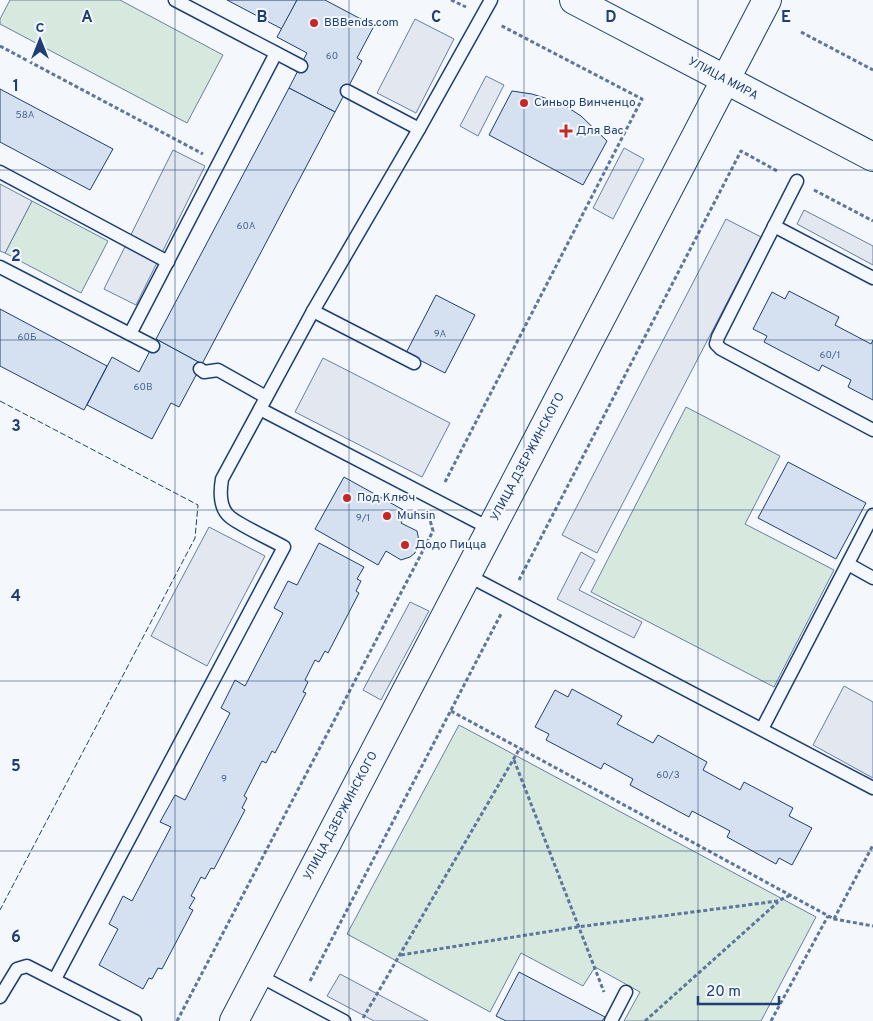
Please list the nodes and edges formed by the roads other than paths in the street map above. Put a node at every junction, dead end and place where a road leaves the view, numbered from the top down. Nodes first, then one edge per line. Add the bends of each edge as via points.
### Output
1 (175, 0) edge
2 (491, 0) edge
3 (574, 0) edge
4 (767, 0) edge
5 (276, 53) junction
6 (301, 66) dead end
7 (725, 80) junction
8 (347, 91) dead end
9 (419, 129) junction
10 (873, 158) edge
11 (0, 172) edge
12 (796, 181) dead end
13 (774, 226) junction
14 (168, 262) junction
15 (0, 267) edge
16 (873, 278) edge
17 (313, 311) junction
18 (130, 334) junction
19 (153, 346) dead end
20 (414, 363) dead end
21 (200, 369) dead end
22 (263, 403) junction
23 (873, 430) edge
24 (873, 515) edge
25 (491, 529) junction
26 (848, 564) junction
27 (467, 574) junction
28 (873, 578) edge
29 (762, 729) junction
30 (873, 788) edge
31 (258, 975) junction
32 (55, 980) junction
33 (626, 992) dead end
34 (0, 997) edge
35 (329, 1017) edge
36 (612, 1018) edge
37 (135, 1021) edge
38 (234, 1021) edge
39 (344, 1021) edge

1 - 5 lane
2 - 9 lane
3 - 7 street, УЛИЦА МИРА
4 - 7 street, УЛИЦА ДЗЕРЖИНСКОГО
5 - 6 lane
5 - 14 lane
7 - 10 street, УЛИЦА МИРА
7 - 25 street, УЛИЦА ДЗЕРЖИНСКОГО
8 - 9 lane
9 - 17 lane
11 - 14 lane
12 - 13 lane
13 - 16 lane
13 - 23 lane via 716,344
14 - 18 lane
15 - 18 lane
17 - 20 lane
17 - 22 lane
18 - 19 lane
21 - 22 lane via 204,372 218,370
22 - 25 lane
22 - 32 lane via 222,479 220,492 229,516 284,547
24 - 26 lane
25 - 27 street, УЛИЦА ДЗЕРЖИНСКОГО
26 - 28 lane
26 - 29 lane
27 - 29 lane
27 - 31 street, УЛИЦА ДЗЕРЖИНСКОГО
29 - 30 lane
31 - 35 lane
31 - 38 street, УЛИЦА ДЗЕРЖИНСКОГО
32 - 34 lane via 27,966 17,969
32 - 37 lane
33 - 36 lane
35 - 39 lane

